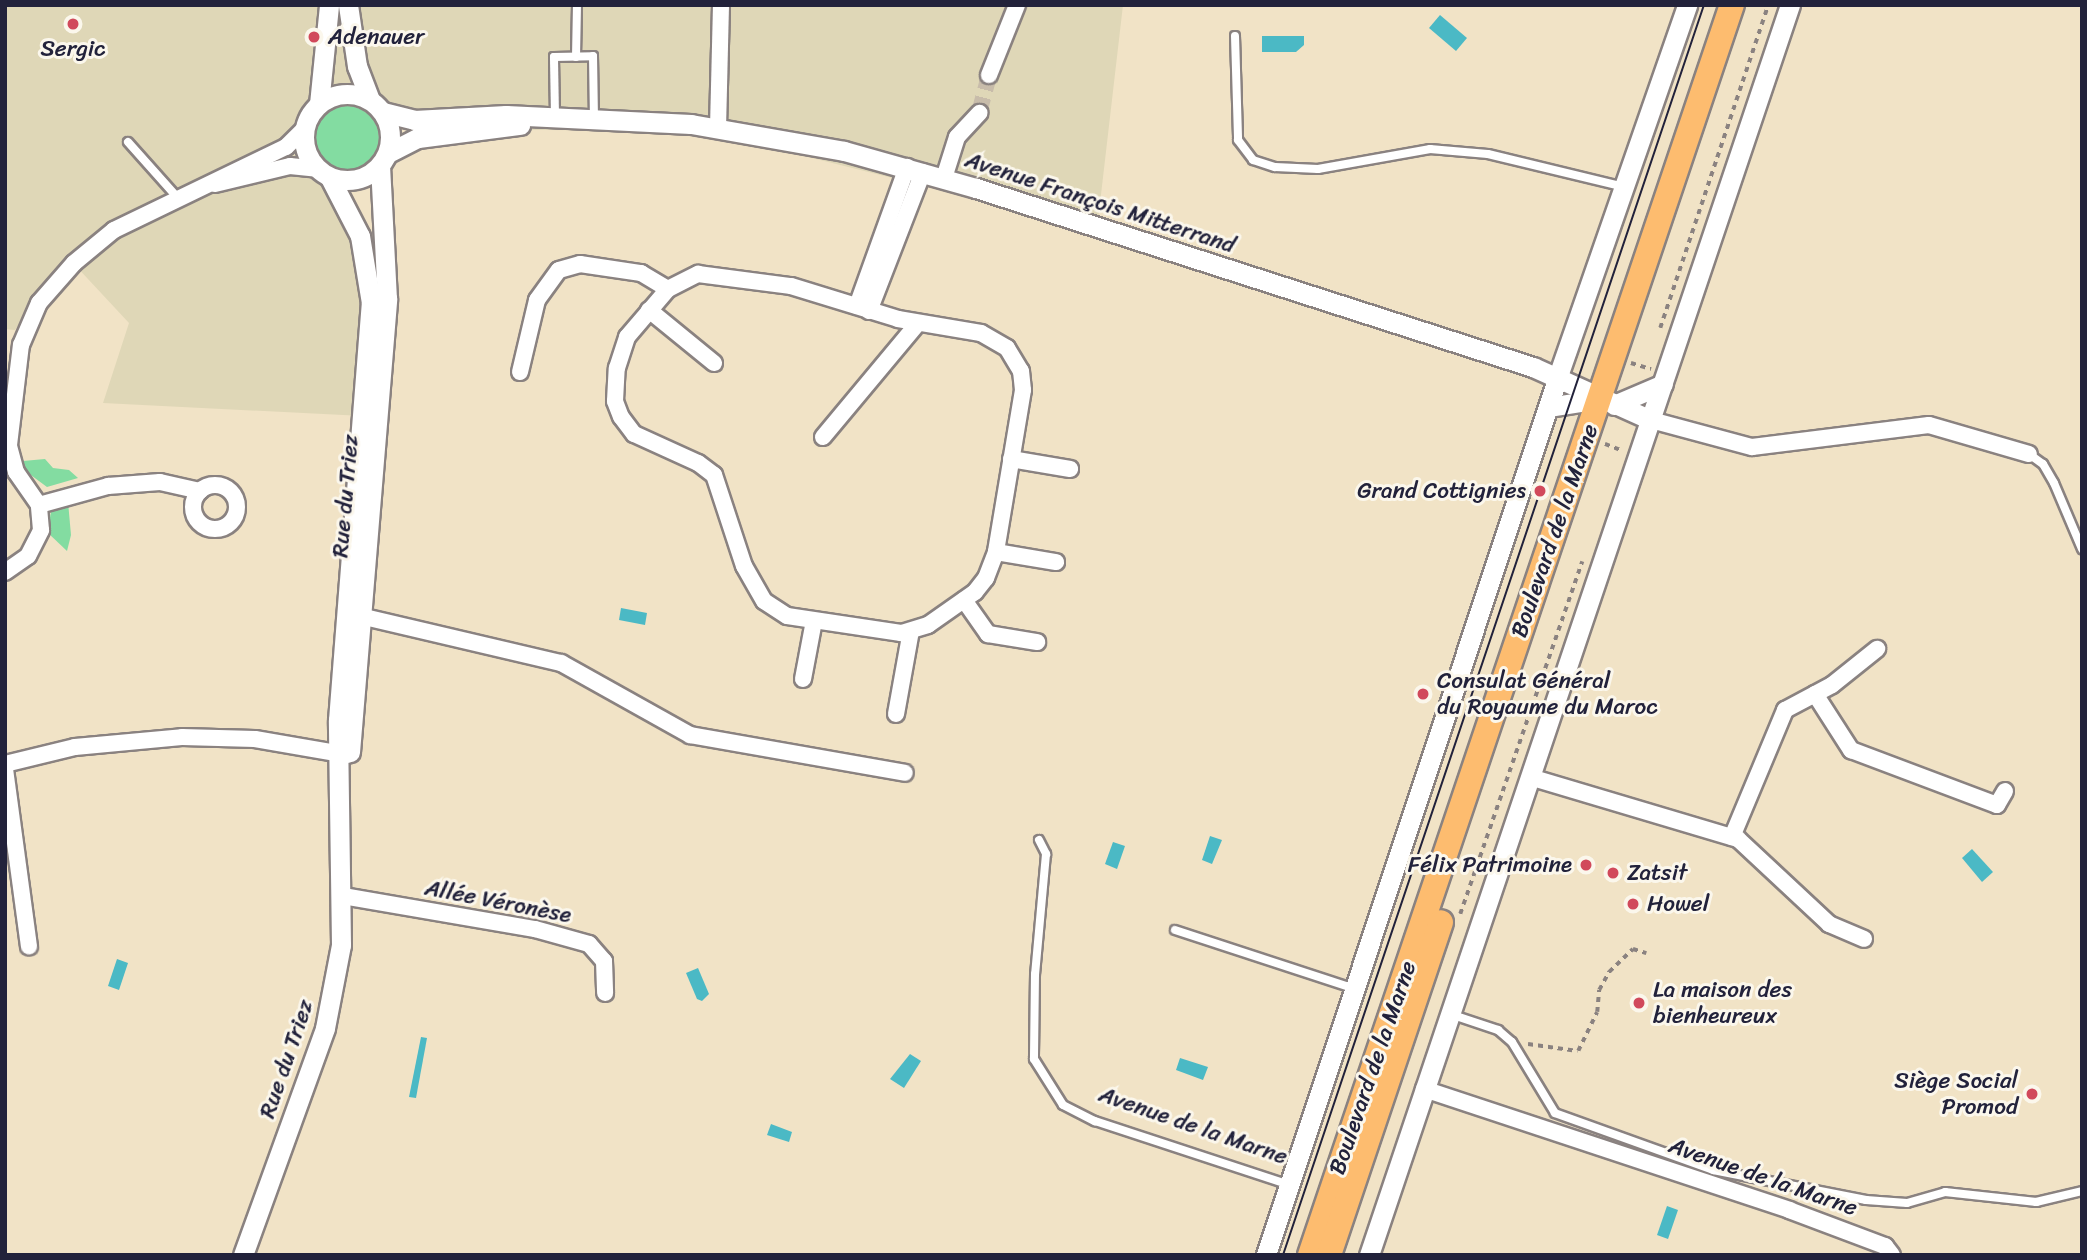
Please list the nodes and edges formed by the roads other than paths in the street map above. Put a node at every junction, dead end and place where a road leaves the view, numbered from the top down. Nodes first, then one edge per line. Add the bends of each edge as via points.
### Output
1 (329, 5) edge
2 (348, 5) edge
3 (577, 5) edge
4 (721, 5) edge
5 (1017, 5) edge
6 (1687, 5) edge
7 (1732, 5) edge
8 (1749, 5) edge
9 (1790, 5) edge
10 (1235, 36) dead end
11 (576, 57) junction
12 (989, 75) tunnel mouth
13 (319, 104) junction
14 (376, 106) junction
15 (979, 113) tunnel mouth
16 (555, 119) junction
17 (594, 119) junction
18 (718, 128) junction
19 (304, 129) junction
20 (128, 142) dead end
21 (384, 159) junction
22 (915, 169) junction
23 (324, 173) junction
24 (944, 178) junction
25 (202, 186) junction
26 (1624, 187) junction
27 (177, 197) junction
28 (668, 289) junction
29 (863, 308) junction
30 (649, 310) junction
31 (918, 323) junction
32 (714, 363) dead end
33 (520, 372) dead end
34 (1558, 376) junction
35 (1663, 384) junction
36 (9, 405) edge
37 (1627, 406) junction
38 (1548, 407) junction
39 (823, 437) dead end
40 (2029, 454) joint
41 (1011, 459) junction
42 (1070, 469) dead end
43 (200, 491) dead end
44 (39, 505) junction
45 (2082, 549) edge
46 (996, 552) junction
47 (1056, 562) dead end
48 (5, 572) edge
49 (964, 600) junction
50 (355, 614) junction
51 (814, 621) junction
52 (911, 631) junction
53 (1037, 642) dead end
54 (1877, 649) dead end
55 (803, 679) dead end
56 (1815, 694) junction
57 (897, 714) dead end
58 (343, 755) junction
59 (5, 766) edge
60 (905, 773) dead end
61 (1531, 777) junction
62 (2005, 791) dead end
63 (1732, 837) junction
64 (1039, 840) dead end
65 (343, 896) junction
66 (1175, 930) dead end
67 (1864, 939) dead end
68 (29, 946) dead end
69 (1357, 990) junction
70 (605, 993) dead end
71 (1450, 1014) junction
72 (1424, 1089) junction
73 (1290, 1185) junction
74 (2082, 1191) edge
75 (1889, 1250) edge
76 (243, 1255) edge
77 (1266, 1255) edge
78 (1310, 1255) edge
79 (1329, 1255) edge
80 (1369, 1255) edge

1 - 13 street
2 - 14 street via 358,66
3 - 11 lane
4 - 18 street
5 - 12 street
6 - 26 street, Boulevard de la Marne
7 - 37 main road, Boulevard de la Marne
8 - 37 main road, Boulevard de la Marne
9 - 35 street, Boulevard de la Marne
10 - 26 lane via 1238,139 1253,160 1276,167 1318,169 1430,149 1488,154
11 - 16 lane via 554,57
11 - 17 lane via 593,56
13 - 14 street via 344,94
13 - 19 street
14 - 16 street, Avenue François Mitterrand via 414,120 490,115
14 - 21 street via 390,129
15 - 24 street via 957,137
16 - 17 street, Avenue François Mitterrand
16 - 21 street, Avenue François Mitterrand via 418,138
17 - 18 street, Avenue François Mitterrand
18 - 22 street, Avenue François Mitterrand via 815,144
19 - 23 street via 305,148
19 - 25 street via 286,147
20 - 27 lane
21 - 23 street via 357,180
21 - 50 street, Rue du Triez via 387,299
22 - 24 street, Avenue François Mitterrand
22 - 29 street
23 - 25 street via 290,166
23 - 50 street, Rue du Triez via 360,236 371,292
24 - 34 street, Avenue François Mitterrand
25 - 27 street
26 - 34 street, Boulevard de la Marne
27 - 36 street via 114,230 52,287 26,330
28 - 29 street via 690,276 720,274 791,286
28 - 30 street
28 - 33 street via 641,273 580,264 559,270 540,292
29 - 31 street
30 - 32 street
30 - 51 street via 627,337 620,357 614,391 621,417 649,444 690,458 713,475 758,593 779,613
31 - 39 street
31 - 41 street via 990,335 1013,355 1023,381
34 - 37 street, Avenue François Mitterrand
34 - 38 street, Boulevard de la Marne
35 - 37 street, Boulevard de la Marne
35 - 37 street
36 - 44 street via 10,459
37 - 38 street
37 - 40 street via 1752,447 1929,425
37 - 61 street, Boulevard de la Marne
37 - 78 main road, Boulevard de la Marne
37 - 79 main road, Boulevard de la Marne
38 - 69 street, Boulevard de la Marne
40 - 45 lane via 2054,483
41 - 42 street
41 - 46 street
43 - 44 street via 160,482 108,486
44 - 48 street via 42,522 37,542 22,561
46 - 47 street
46 - 49 street via 986,578
49 - 52 street
49 - 53 street via 988,634
50 - 58 street, Rue du Triez
50 - 60 street via 561,663 690,735
51 - 52 street via 891,633
51 - 55 street
52 - 57 street
54 - 56 street
56 - 62 street via 1851,750 1997,805
56 - 63 street via 1784,710
58 - 59 street via 254,739 174,737 75,747
58 - 65 street, Rue du Triez
59 - 68 street
61 - 63 street
61 - 71 street, Boulevard de la Marne
63 - 67 street via 1829,925
64 - 73 lane, Avenue de la Marne via 1046,854 1035,974 1034,1059 1063,1105 1095,1121
65 - 70 street, Allée Véronèse via 535,929 589,944 604,961
65 - 76 street, Rue du Triez via 333,1000
66 - 69 lane
69 - 73 street, Boulevard de la Marne
71 - 72 street, Boulevard de la Marne
71 - 74 lane via 1498,1030 1512,1042 1555,1113 1713,1170 1866,1200 1907,1203 1945,1192 2036,1202
72 - 75 street, Avenue de la Marne
72 - 80 street, Boulevard de la Marne
73 - 77 street, Boulevard de la Marne

